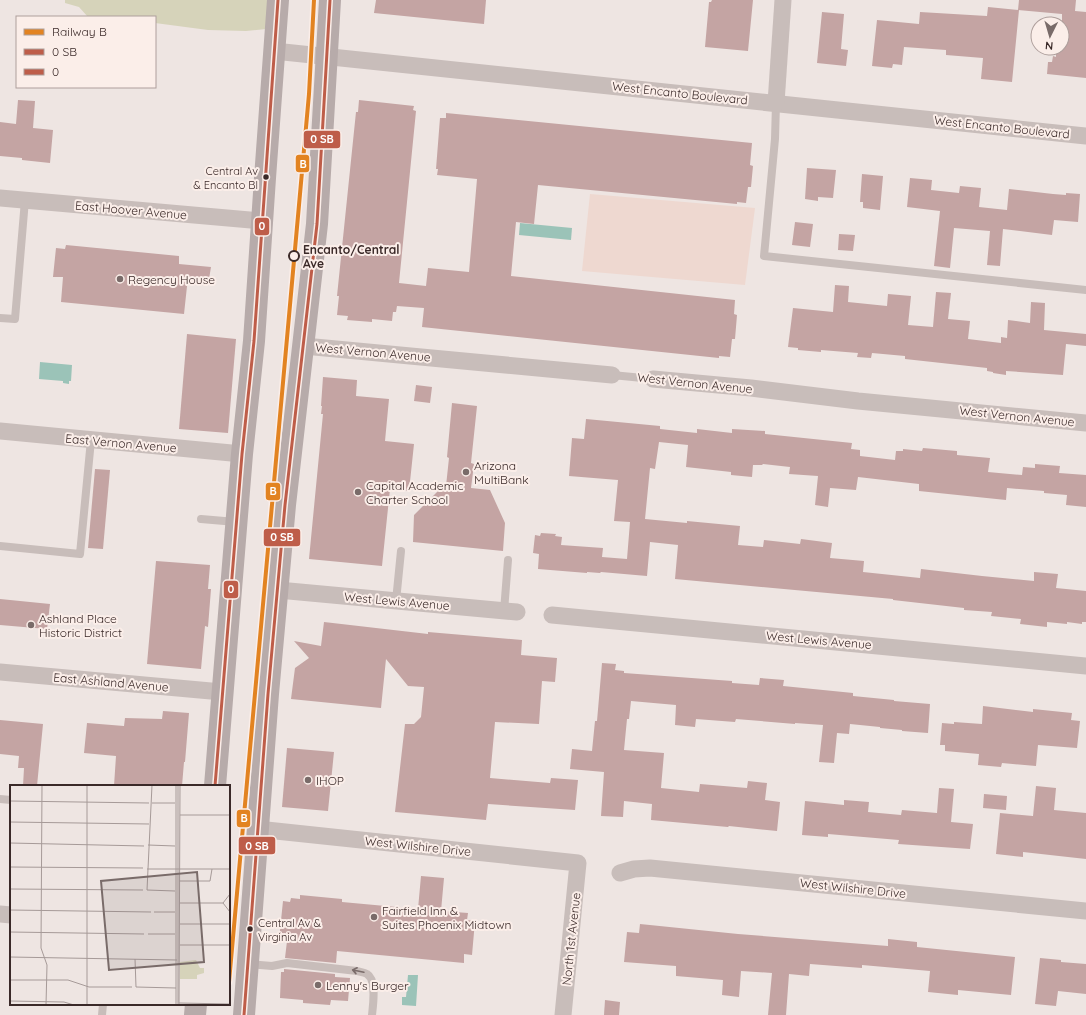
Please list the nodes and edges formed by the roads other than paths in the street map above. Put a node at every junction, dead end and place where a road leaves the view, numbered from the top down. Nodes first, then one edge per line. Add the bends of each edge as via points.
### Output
1 (278, 0) edge
2 (330, 0) edge
3 (783, 0) edge
4 (271, 51) junction
5 (327, 56) junction
6 (776, 103) junction
7 (1086, 136) edge
8 (0, 198) edge
9 (24, 200) junction
10 (262, 221) junction
11 (1086, 290) edge
12 (0, 318) edge
13 (304, 346) junction
14 (612, 375) joint
15 (653, 379) joint
16 (1086, 423) edge
17 (0, 431) edge
18 (91, 440) junction
19 (242, 454) junction
20 (201, 519) dead end
21 (236, 522) junction
22 (0, 546) edge
23 (401, 551) dead end
24 (508, 560) dead end
25 (278, 590) junction
26 (396, 601) junction
27 (510, 612) joint
28 (552, 615) dead end
29 (1086, 666) edge
30 (0, 672) edge
31 (222, 692) junction
32 (215, 785) edge
33 (0, 799) edge
34 (10, 800) edge
35 (257, 829) junction
36 (578, 863) joint
37 (620, 873) dead end
38 (1086, 911) edge
39 (0, 914) edge
40 (10, 915) edge
41 (247, 964) junction
42 (103, 1005) edge
43 (196, 1005) edge
44 (102, 1015) edge
45 (195, 1015) edge
46 (244, 1015) edge
47 (372, 1015) edge
48 (563, 1015) edge

1 - 4 main road
2 - 5 main road
3 - 6 street
4 - 5 street, West Encanto Boulevard
4 - 10 main road
5 - 6 street, West Encanto Boulevard
5 - 13 main road via 317,224
6 - 7 street, West Encanto Boulevard
6 - 11 lane via 764,256
8 - 9 street, East Hoover Avenue
9 - 10 street, East Hoover Avenue
9 - 12 lane via 15,319
10 - 19 main road via 254,341
13 - 14 street, West Vernon Avenue
13 - 25 main road via 285,505
14 - 15 lane, West Vernon Avenue
15 - 16 street, West Vernon Avenue
17 - 18 street, East Vernon Avenue
18 - 19 street, East Vernon Avenue
18 - 22 lane via 80,554
19 - 21 main road
20 - 21 lane
21 - 31 main road
23 - 26 lane
24 - 27 lane
25 - 26 street, West Lewis Avenue
25 - 35 main road
26 - 27 street, West Lewis Avenue
28 - 29 street, West Lewis Avenue
30 - 31 street, East Ashland Avenue
31 - 32 main road
33 - 34 lane
35 - 36 street, West Wilshire Drive
35 - 41 main road
36 - 48 street, North 1st Avenue
37 - 38 street, West Wilshire Drive via 650,868
39 - 40 street
41 - 46 main road
47 -> 41 lane via 373,992 371,978 367,974 287,964
42 - 44 lane
43 - 45 main road

